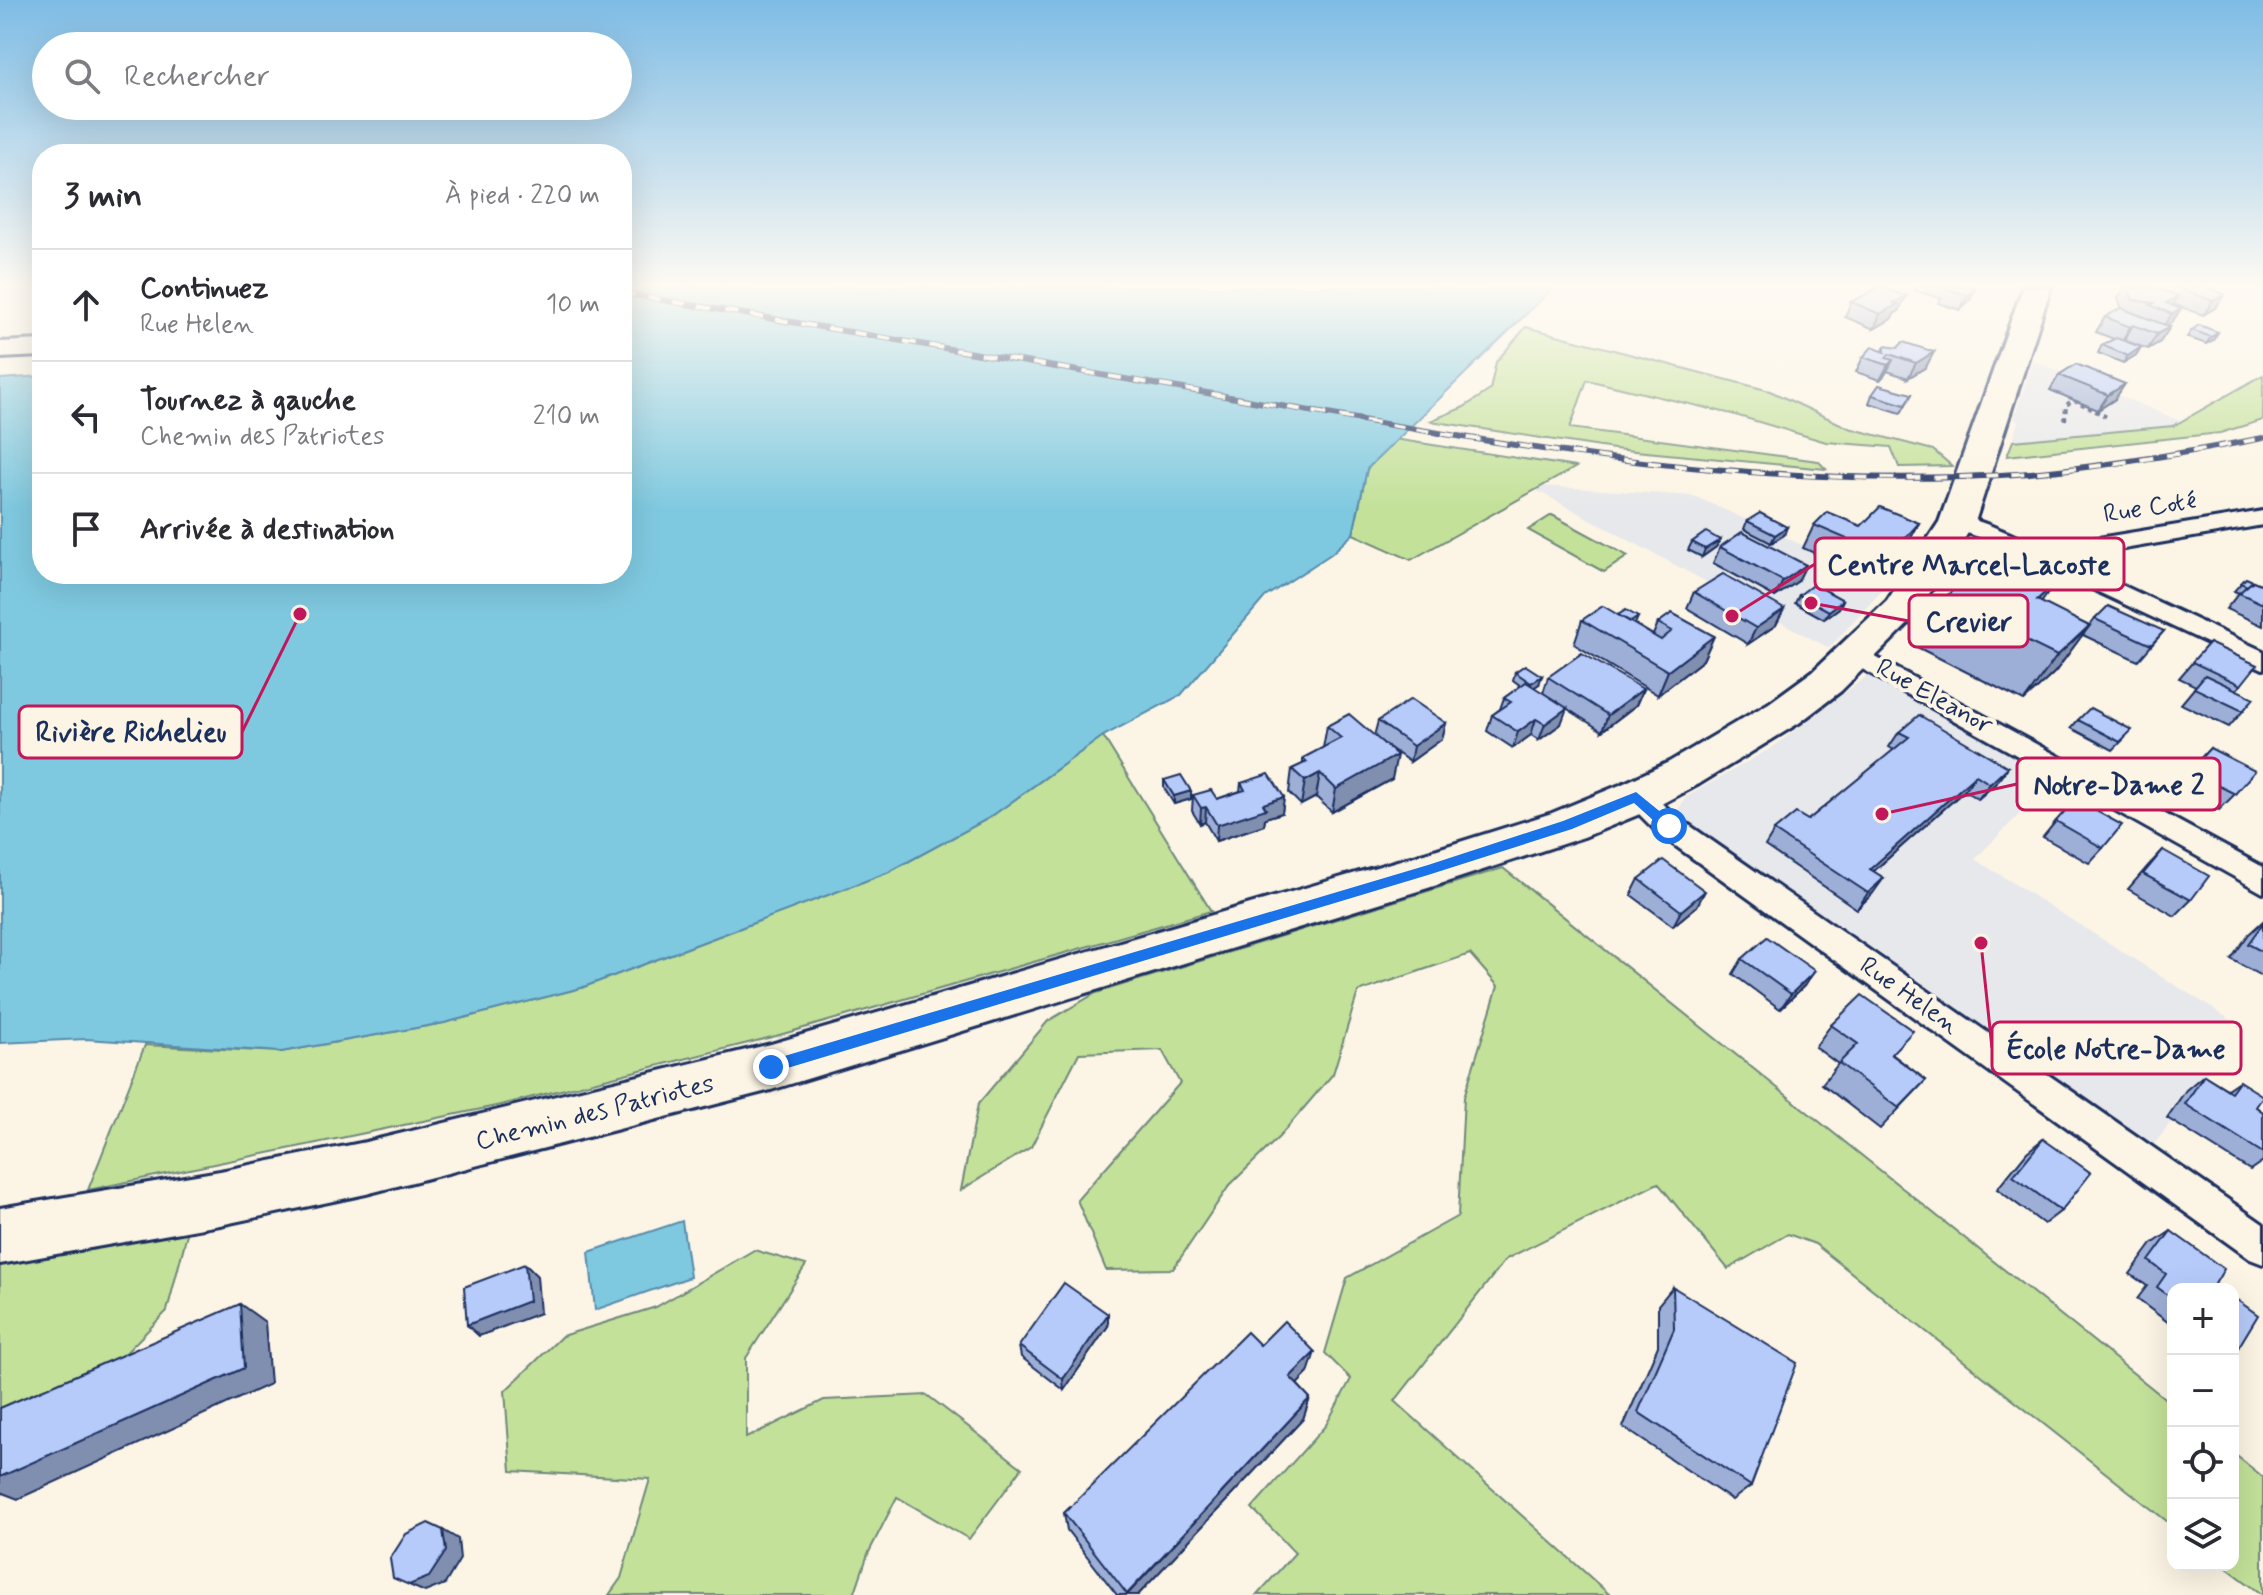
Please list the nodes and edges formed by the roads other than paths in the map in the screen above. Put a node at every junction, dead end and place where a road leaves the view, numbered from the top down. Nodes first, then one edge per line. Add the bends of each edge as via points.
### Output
1 (2012, 361) edge
2 (2263, 518) edge
3 (1957, 522) junction
4 (2048, 559) junction
5 (1855, 654) junction
6 (2263, 661) edge
7 (1636, 797) junction
8 (2263, 881) edge
9 (0, 1236) edge
10 (2263, 1246) edge

1 - 3 main road, Chemin des Patriotes
2 - 4 street, Rue Coté via 2068,550
3 - 4 street
3 - 5 main road, Chemin des Patriotes via 1900,610
4 - 6 street
5 - 7 main road, Chemin des Patriotes via 1784,713
5 - 8 street, Rue Eleanor
7 - 9 main road, Chemin des Patriotes via 1428,870 771,1067 366,1168
7 - 10 street, Rue Helen via 1669,826

